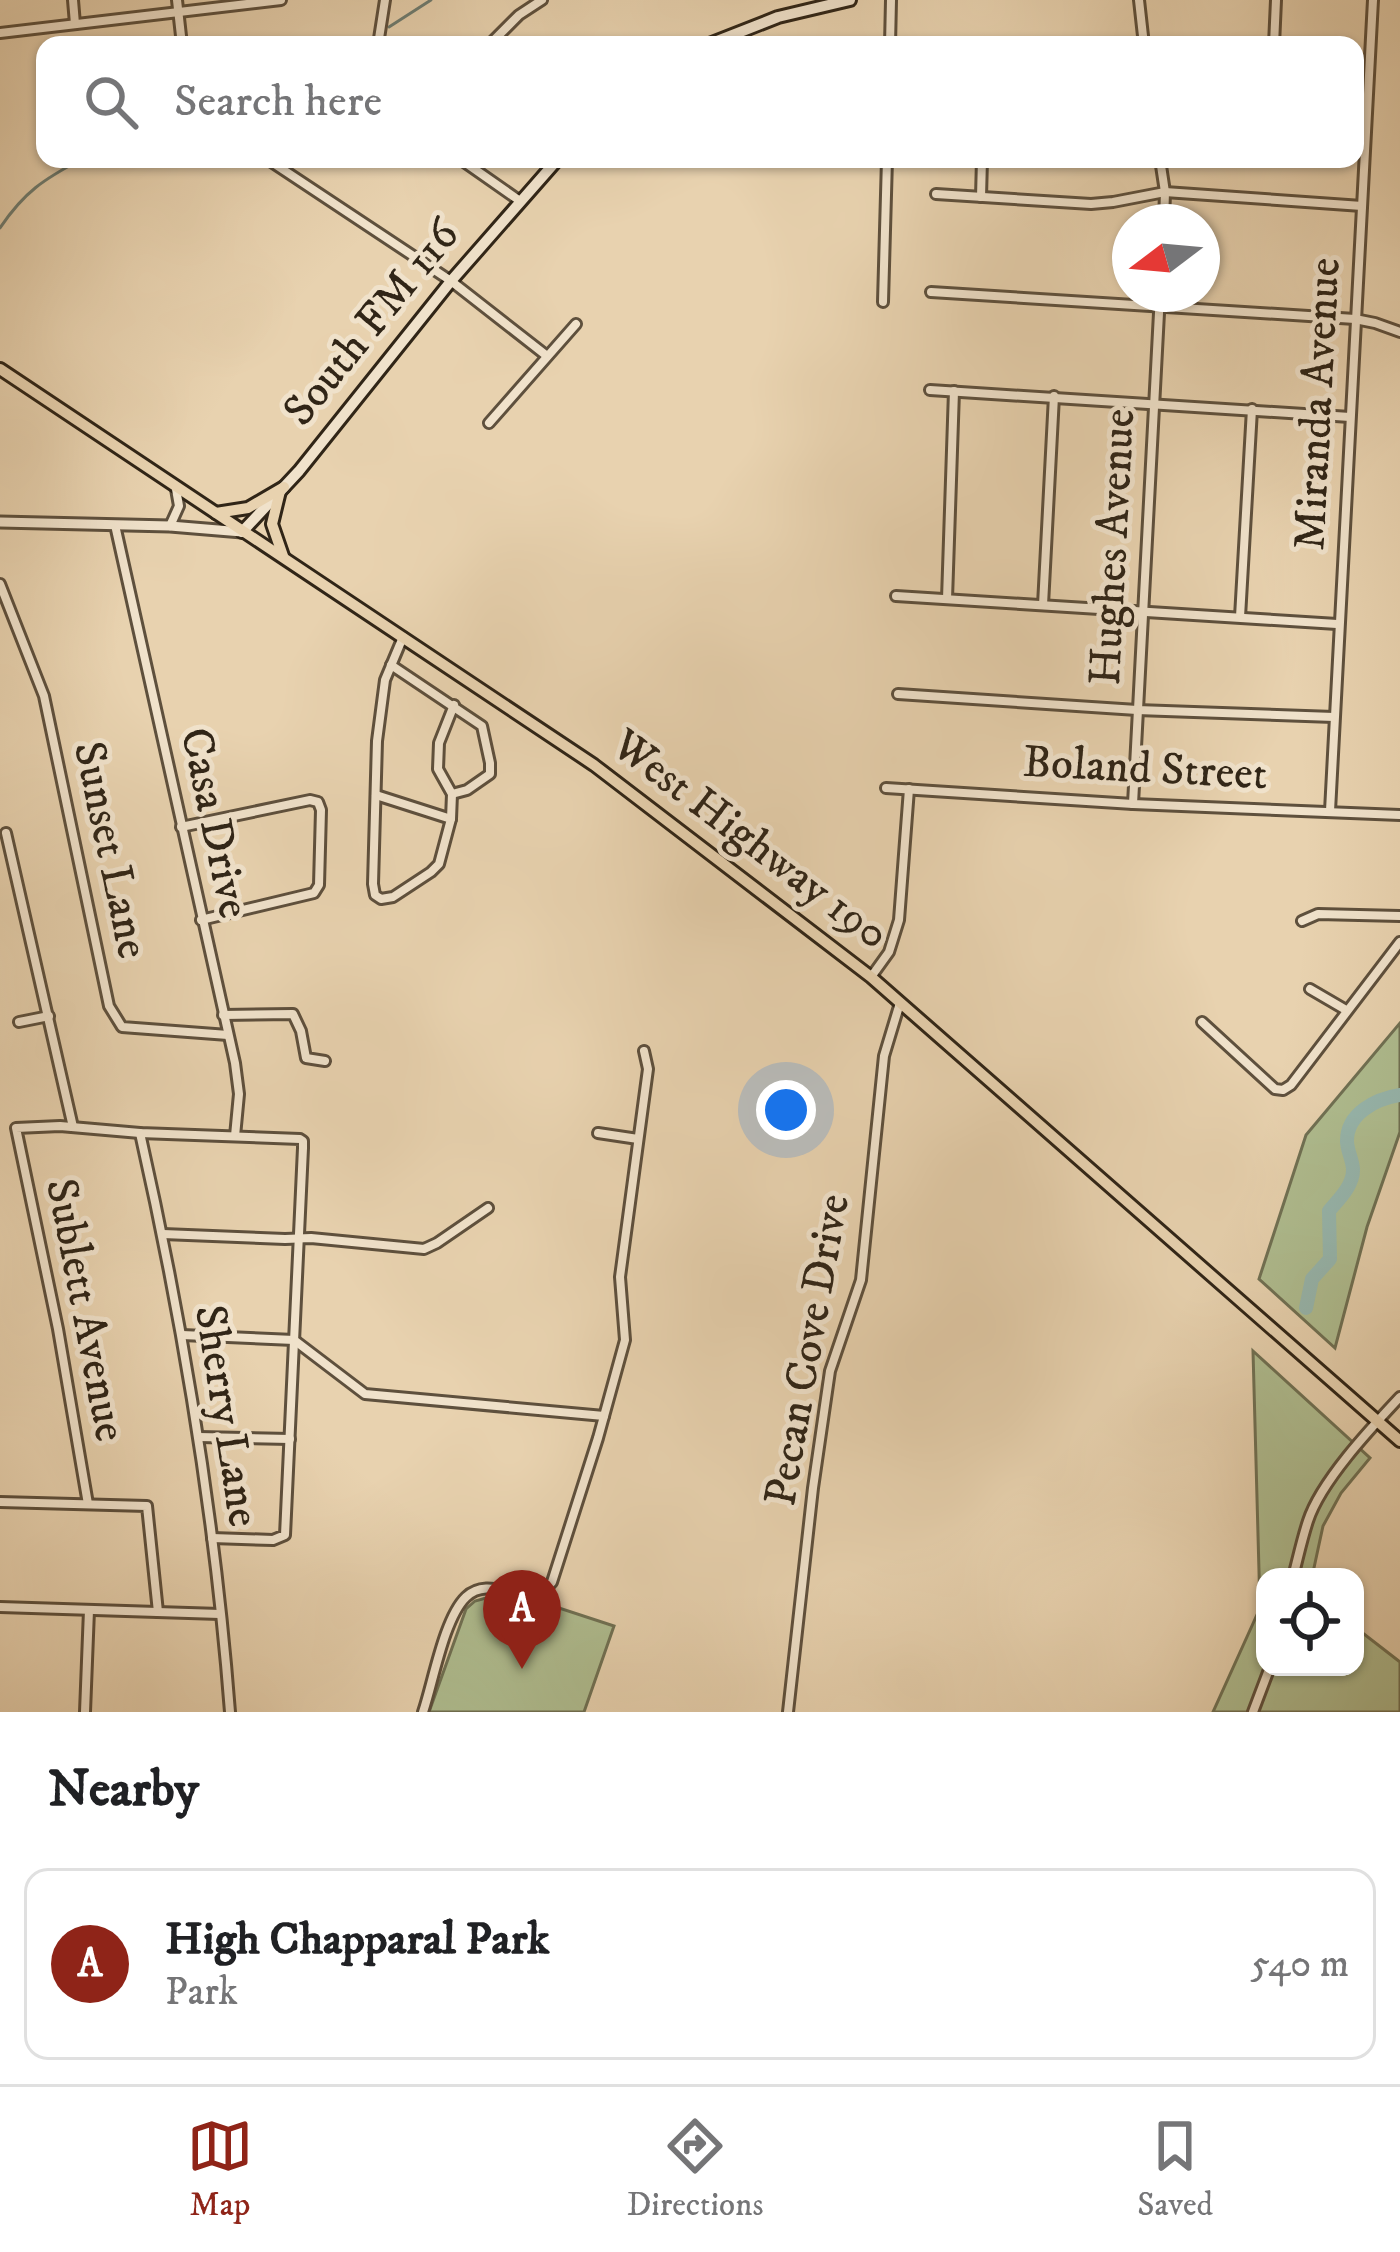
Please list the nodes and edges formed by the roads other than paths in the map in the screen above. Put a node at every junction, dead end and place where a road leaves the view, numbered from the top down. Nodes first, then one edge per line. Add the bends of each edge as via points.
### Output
1 (73, 0) edge
2 (177, 0) edge
3 (281, 0) edge
4 (385, 0) edge
5 (542, 0) edge
6 (849, 0) edge
7 (891, 0) edge
8 (1138, 0) edge
9 (1276, 0) edge
10 (1373, 0) edge
11 (178, 13) junction
12 (75, 24) junction
13 (0, 33) edge
14 (181, 36) edge
15 (379, 36) edge
16 (498, 36) edge
17 (730, 36) edge
18 (890, 36) edge
19 (1143, 36) edge
20 (1274, 36) edge
21 (1364, 95) edge
22 (1368, 95) junction
23 (281, 168) edge
24 (473, 168) edge
25 (550, 168) edge
26 (887, 168) edge
27 (982, 168) edge
28 (1161, 168) edge
29 (1165, 192) junction
30 (935, 194) dead end
31 (981, 197) junction
32 (520, 200) junction
33 (1165, 204) edge
34 (1362, 206) junction
35 (451, 280) junction
36 (931, 292) dead end
37 (883, 302) dead end
38 (1112, 303) edge
39 (1220, 310) edge
40 (1160, 312) edge
41 (1355, 319) junction
42 (576, 324) dead end
43 (1400, 332) edge
44 (547, 356) junction
45 (0, 369) edge
46 (930, 390) dead end
47 (954, 391) junction
48 (1054, 396) junction
49 (1154, 403) junction
50 (1252, 410) junction
51 (1350, 417) junction
52 (488, 424) dead end
53 (176, 487) junction
54 (282, 489) junction
55 (215, 514) junction
56 (0, 522) edge
57 (115, 525) junction
58 (170, 526) junction
59 (242, 532) junction
60 (285, 559) junction
61 (0, 584) edge
62 (896, 596) dead end
63 (947, 599) junction
64 (1043, 605) junction
65 (1142, 611) junction
66 (1240, 617) junction
67 (1338, 624) junction
68 (403, 638) junction
69 (391, 665) junction
70 (898, 694) dead end
71 (454, 705) junction
72 (1137, 710) junction
73 (1334, 717) junction
74 (886, 788) dead end
75 (909, 789) junction
76 (452, 794) junction
77 (376, 795) junction
78 (1133, 804) junction
79 (1330, 811) junction
80 (1400, 815) edge
81 (451, 818) junction
82 (181, 827) junction
83 (6, 832) dead end
84 (1400, 916) edge
85 (201, 920) junction
86 (1302, 921) dead end
87 (1400, 942) edge
88 (871, 977) junction
89 (1310, 988) dead end
90 (900, 1002) junction
91 (1346, 1010) junction
92 (223, 1015) junction
93 (49, 1016) junction
94 (19, 1022) dead end
95 (1202, 1022) dead end
96 (228, 1036) junction
97 (644, 1051) dead end
98 (325, 1061) dead end
99 (73, 1127) junction
100 (140, 1132) junction
101 (598, 1132) dead end
102 (236, 1136) junction
103 (638, 1138) junction
104 (488, 1208) dead end
105 (163, 1234) junction
106 (298, 1238) junction
107 (182, 1335) junction
108 (294, 1340) junction
109 (1400, 1397) edge
110 (604, 1416) junction
111 (1377, 1421) junction
112 (199, 1437) junction
113 (290, 1439) junction
114 (1400, 1441) edge
115 (0, 1502) edge
116 (88, 1504) junction
117 (212, 1538) junction
118 (1295, 1568) edge
119 (0, 1607) edge
120 (89, 1610) junction
121 (158, 1612) junction
122 (220, 1614) junction
123 (1267, 1676) edge
124 (86, 1712) edge
125 (230, 1712) edge
126 (423, 1712) edge
127 (788, 1712) edge
128 (1253, 1712) edge

1 - 12 street
2 - 11 street
3 - 11 street
4 - 15 street
5 - 16 street
6 - 17 main road
7 - 18 street
8 - 19 street
9 - 20 street
10 - 22 street, Miranda Avenue
11 - 12 street
11 - 14 street
12 - 13 street
21 - 22 street
22 - 34 street, Miranda Avenue
23 - 35 street
24 - 32 street
25 - 32 main road, South FM 116
26 - 37 street
27 - 31 street
28 - 29 street
29 - 31 street via 1091,204
29 - 33 street
29 - 34 street
30 - 31 street
32 - 35 main road, South FM 116
34 - 41 street, Miranda Avenue
35 - 44 street
35 - 54 main road, South FM 116
36 - 38 street
39 - 41 street
40 - 49 street, Hughes Avenue
41 - 43 street
41 - 51 street, Miranda Avenue
42 - 44 street
44 - 52 street
45 - 53 main road, West Highway 190
46 - 47 street
47 - 48 street
47 - 63 street
48 - 49 street
48 - 64 street
49 - 50 street
49 - 65 street, Hughes Avenue
50 - 51 street
50 - 66 street
51 - 67 street, Miranda Avenue
53 - 55 main road, West Highway 190
53 - 58 street
54 - 55 main road
54 - 59 main road, South FM 116
54 - 60 main road via 272,524
55 - 59 main road, West Highway 190
56 - 57 street
57 - 58 street
57 - 82 street, Casa Drive
58 - 59 street
59 - 60 main road, West Highway 190
60 - 68 main road, West Highway 190
61 - 96 street, Sunset Lane via 44,696 115,1019 122,1027
62 - 63 street
63 - 64 street
64 - 65 street
65 - 66 street
65 - 72 street, Hughes Avenue
66 - 67 street
67 - 73 street, Miranda Avenue
68 - 69 street
68 - 88 main road, West Highway 190 via 594,765
69 - 71 street
69 - 77 street
70 - 72 street
71 - 76 street via 438,769
71 - 76 street via 482,726 490,774
72 - 73 street
72 - 78 street, Hughes Avenue
73 - 79 street, Miranda Avenue
74 - 75 street, Boland Street
75 - 78 street, Boland Street
75 - 88 street via 899,920 890,952
76 - 81 street
77 - 81 street
77 - 81 street via 373,884 381,899 439,864
78 - 79 street, Boland Street
79 - 80 street, Boland Street
82 - 85 street, Casa Drive
82 - 85 street via 310,800 321,810 314,893
83 - 93 street
84 - 86 street via 1318,914
85 - 92 street, Casa Drive
87 - 91 street
88 - 90 main road, West Highway 190
89 - 91 street
90 - 111 main road, West Highway 190
90 - 127 street, Pecan Cove Drive via 884,1056 861,1280 830,1371
91 - 95 street via 1283,1090
92 - 96 street, Casa Drive
92 - 98 street via 293,1014 306,1058
93 - 94 street
93 - 99 street
96 - 102 street, Casa Drive via 239,1094
97 - 103 street
99 - 100 street
99 - 116 street, Sublett Avenue via 16,1128
100 - 102 street
100 - 105 street, Sherry Lane
101 - 103 street
102 - 106 street via 303,1141
103 - 110 street via 620,1277 625,1340
104 - 106 street via 424,1249
105 - 106 street
105 - 107 street, Sherry Lane
106 - 108 street
107 - 108 street
107 - 112 street, Sherry Lane
108 - 110 street via 365,1394
108 - 113 street
109 - 111 street
110 - 126 street via 552,1582 534,1595 489,1588 469,1594 455,1613
111 - 114 main road, West Highway 190
111 - 118 street via 1323,1491
112 - 113 street
112 - 117 street, Sherry Lane
113 - 117 street via 285,1535
115 - 116 street
116 - 121 street via 147,1506
117 - 122 street, Sherry Lane
119 - 120 street
120 - 121 street
120 - 124 street
121 - 122 street
122 - 125 street, Sherry Lane
123 - 128 street

